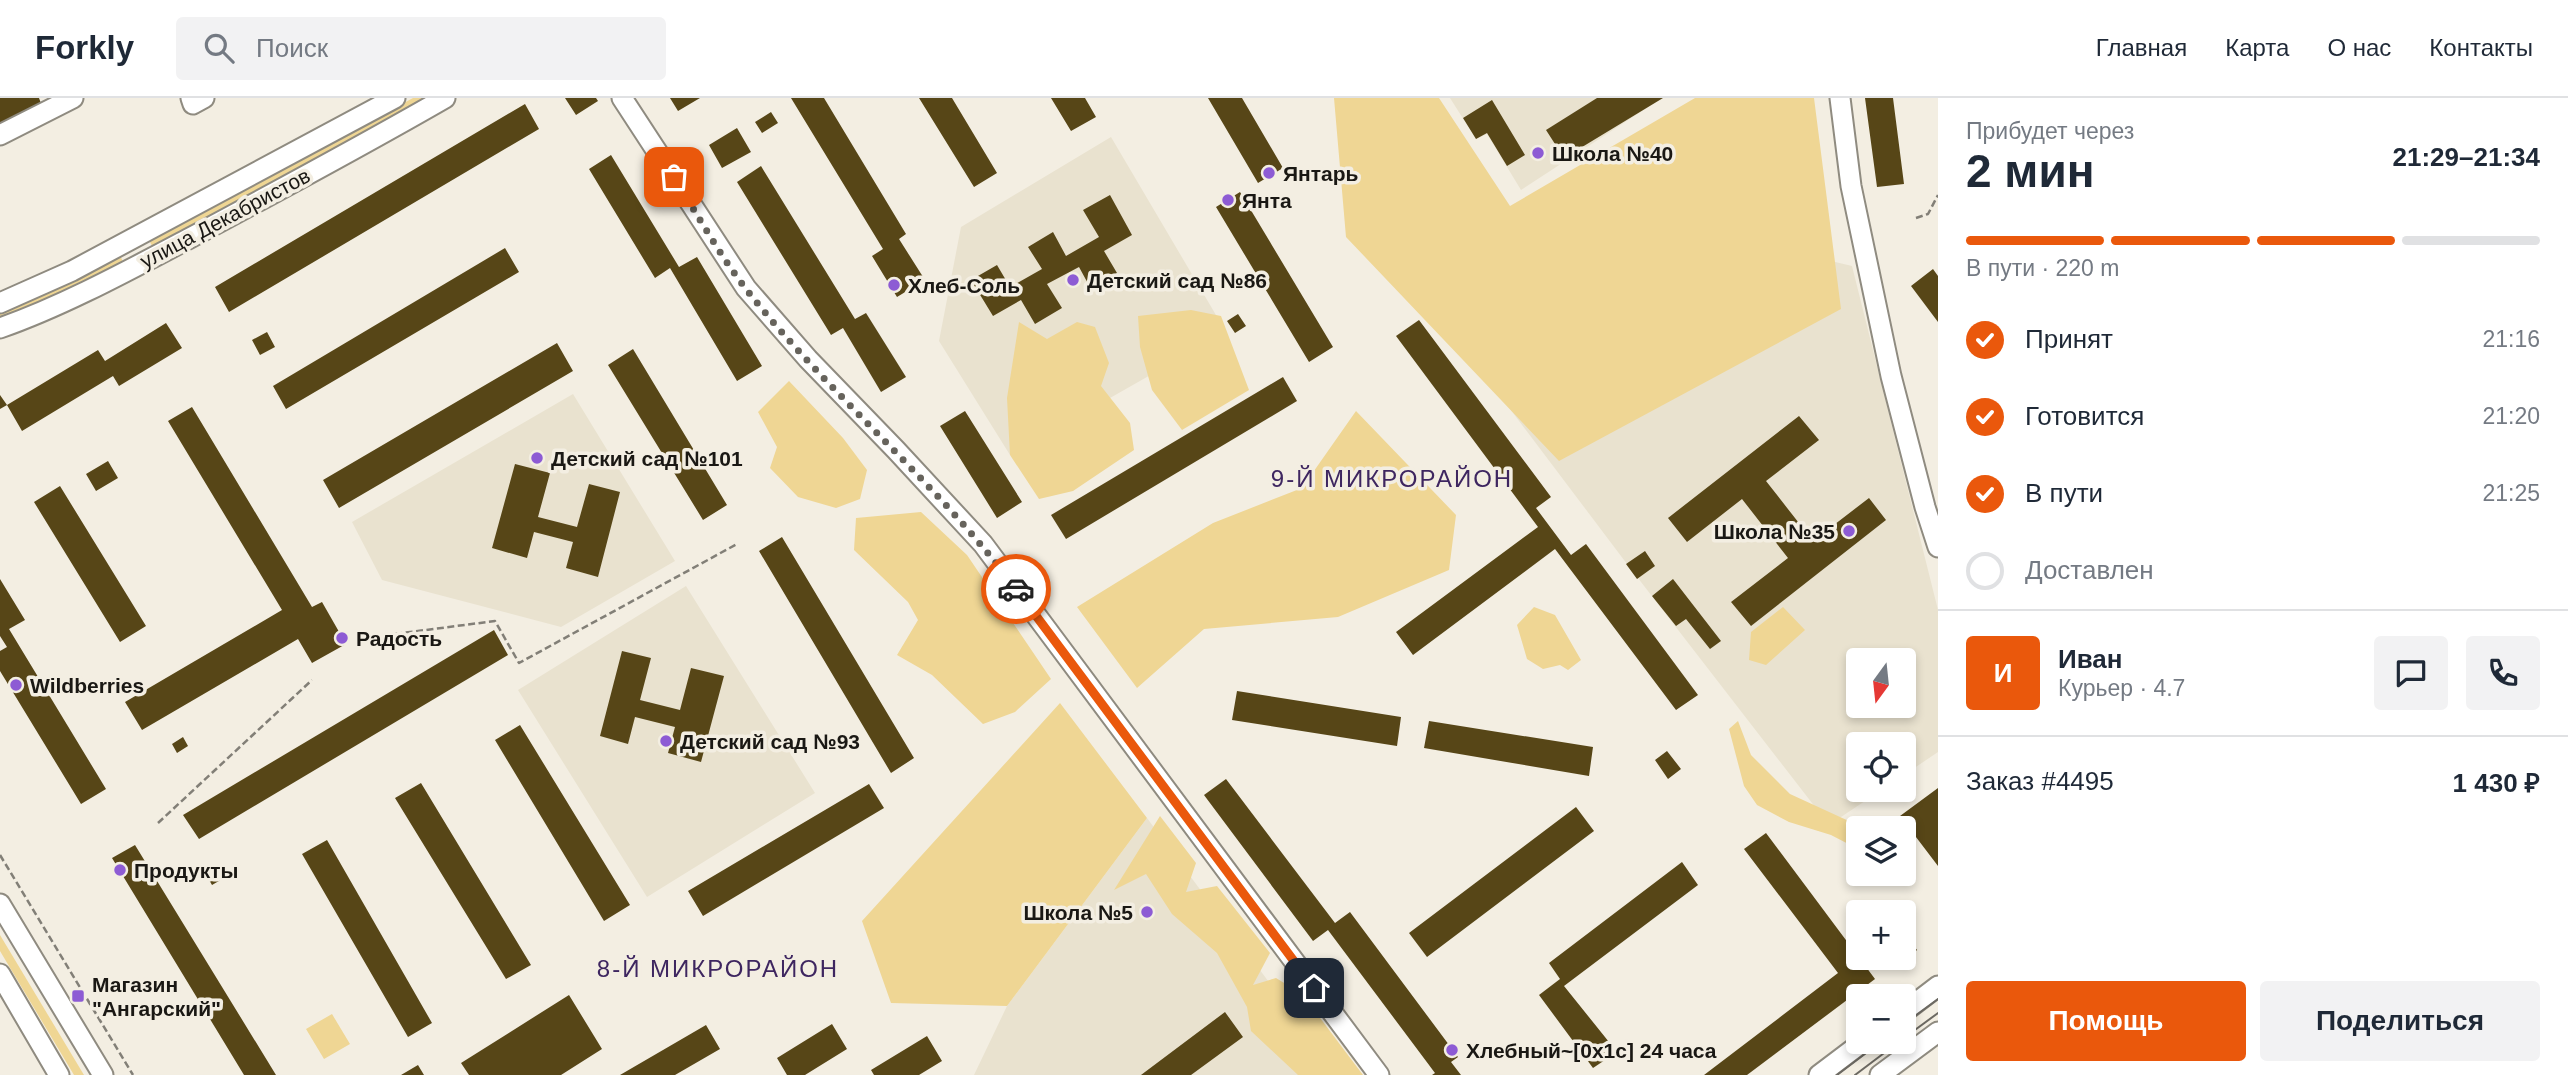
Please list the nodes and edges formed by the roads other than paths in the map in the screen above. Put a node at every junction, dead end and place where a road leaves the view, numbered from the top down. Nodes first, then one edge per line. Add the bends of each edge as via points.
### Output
1 (73, 98) edge
2 (191, 98) edge
3 (204, 98) edge
4 (395, 98) edge
5 (445, 98) edge
6 (622, 98) edge
7 (1840, 98) edge
8 (50, 103) edge
9 (0, 135) edge
10 (0, 303) edge
11 (0, 328) edge
12 (1938, 547) edge
13 (0, 904) edge
14 (0, 974) edge
15 (1938, 986) edge
16 (1916, 1003) edge
17 (1938, 1032) edge
18 (1847, 1054) edge
19 (59, 1075) edge
20 (103, 1075) edge
21 (1379, 1075) edge
22 (1819, 1075) edge
23 (1881, 1075) edge

1 - 8 street
2 - 3 street via 193,104
4 - 10 street, улица Декабристов via 72,271
5 - 11 street, улица Декабристов via 147,260
6 - 21 street via 746,288 983,544
7 - 12 street via 1852,186 1891,376
8 - 9 street
13 - 20 street
14 - 19 street
15 - 16 street
17 - 23 street
18 - 22 street

